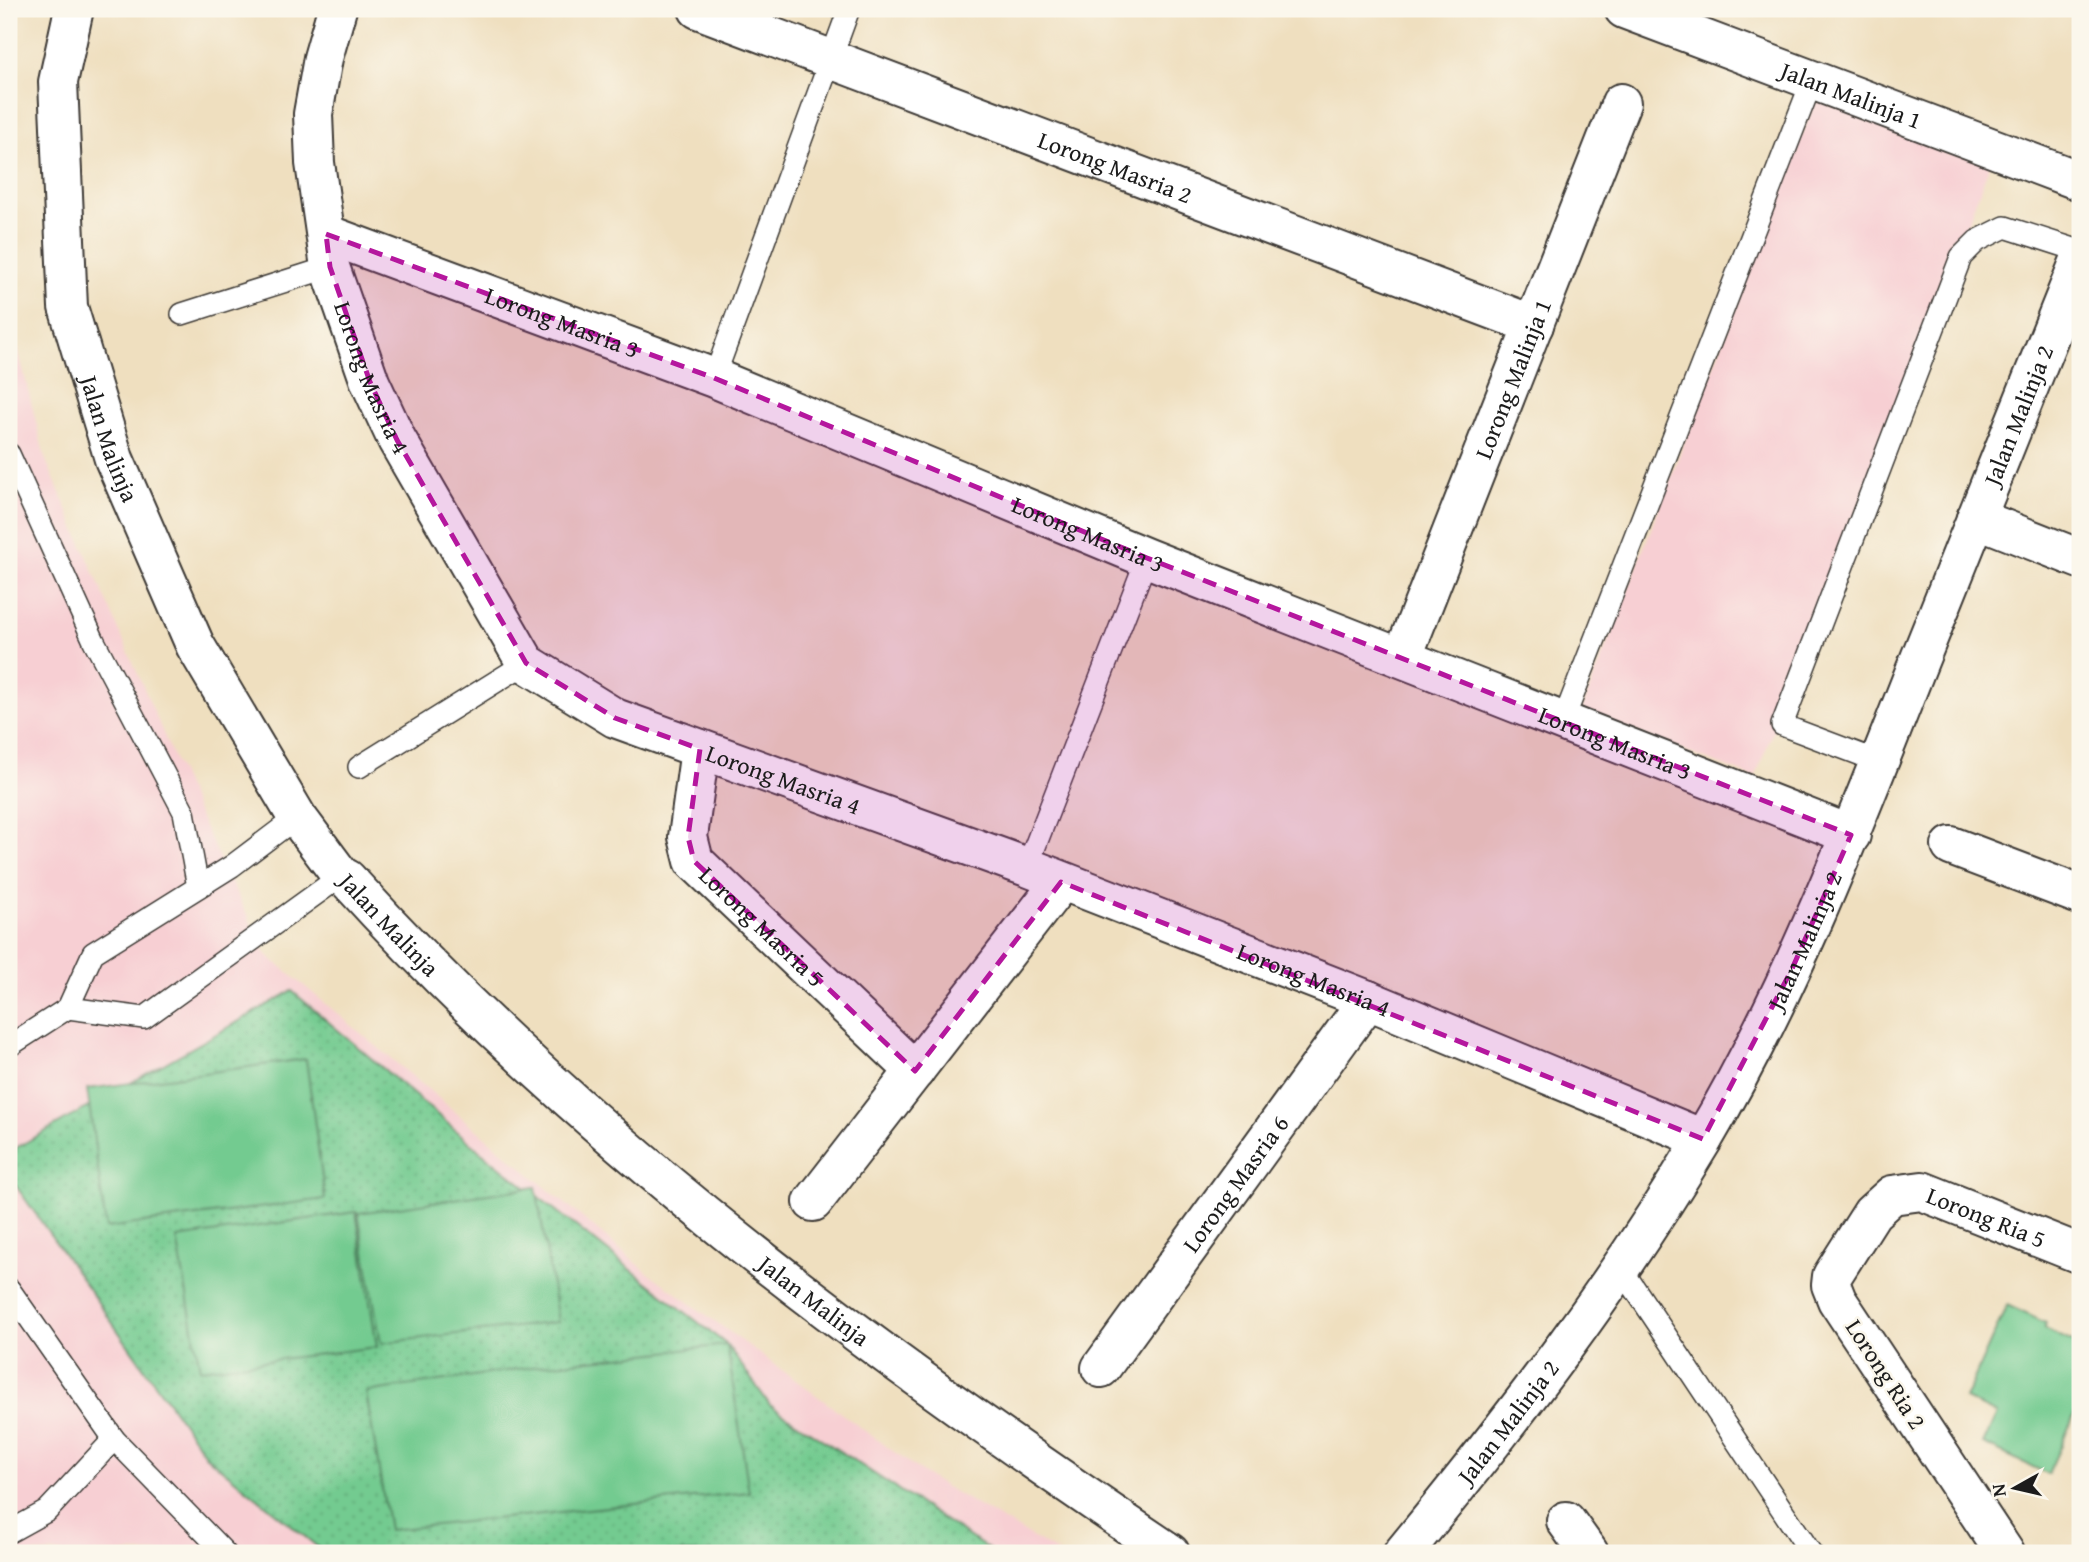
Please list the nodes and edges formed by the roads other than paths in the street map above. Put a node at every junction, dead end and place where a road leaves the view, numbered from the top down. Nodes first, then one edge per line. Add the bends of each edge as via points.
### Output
1 (74, 9) edge
2 (337, 9) edge
3 (698, 9) edge
4 (849, 9) edge
5 (1645, 12) edge
6 (831, 59) junction
7 (1812, 81) junction
8 (1621, 103) dead end
9 (2080, 181) edge
10 (328, 250) junction
11 (2080, 251) edge
12 (2080, 260) edge
13 (182, 314) dead end
14 (1534, 326) junction
15 (714, 378) junction
16 (9, 454) edge
17 (1976, 518) junction
18 (1147, 558) junction
19 (2080, 559) edge
20 (1402, 656) junction
21 (526, 663) junction
22 (1563, 721) junction
23 (700, 748) junction
24 (1880, 762) junction
25 (359, 767) dead end
26 (297, 817) junction
27 (1851, 835) junction
28 (1951, 846) dead end
29 (1044, 874) junction
30 (341, 876) junction
31 (198, 887) junction
32 (2080, 895) edge
33 (1367, 1000) junction
34 (68, 1008) junction
35 (9, 1046) edge
36 (915, 1071) junction
37 (1703, 1139) junction
38 (1892, 1195) joint
39 (813, 1202) dead end
40 (2080, 1254) edge
41 (1622, 1268) junction
42 (9, 1289) edge
43 (1101, 1368) dead end
44 (114, 1439) junction
45 (1566, 1521) dead end
46 (9, 1532) edge
47 (225, 1553) edge
48 (1170, 1553) edge
49 (1403, 1553) edge
50 (1589, 1553) edge
51 (1811, 1553) edge
52 (2005, 1553) edge

1 - 26 street, Jalan Malinja via 58,82 71,318 114,459 195,645
2 - 10 street, Lorong Masria 4 via 313,114
3 - 6 street, Lorong Masria 2
4 - 6 lane
5 - 7 street, Jalan Malinja 1
6 - 14 street, Lorong Masria 2
6 - 15 lane
7 - 9 street, Jalan Malinja 1
7 - 22 lane
8 - 14 street, Lorong Malinja 1
10 - 13 lane
10 - 15 street, Lorong Masria 3
10 - 21 street, Lorong Masria 4 via 370,382 397,440
11 - 24 lane via 2005,227 1977,241 1961,257 1782,724
12 - 17 street, Jalan Malinja 2
14 - 20 street, Lorong Malinja 1
15 - 18 street, Lorong Masria 3
16 - 31 lane via 94,641 184,812
17 - 19 street
17 - 24 street, Jalan Malinja 2
18 - 20 street, Lorong Masria 3
18 - 29 lane
20 - 22 street, Lorong Masria 3
21 - 23 street, Lorong Masria 4 via 615,718
21 - 25 lane
22 - 27 street, Lorong Masria 3
23 - 29 street, Lorong Masria 4
23 - 36 street, Lorong Masria 5 via 688,837 694,860
24 - 27 street, Jalan Malinja 2
26 - 30 street, Jalan Malinja
26 - 31 lane
27 - 37 street, Jalan Malinja 2 via 1792,969
28 - 32 street
29 - 33 street, Lorong Masria 4
29 - 36 street
30 - 34 lane via 144,1018
30 - 48 street, Jalan Malinja via 495,1030 623,1149 712,1223 1046,1469
31 - 34 lane via 93,953
33 - 37 street, Lorong Masria 4
33 - 43 street, Lorong Masria 6
34 - 35 lane
36 - 39 street
37 - 41 street, Jalan Malinja 2
38 - 40 street, Lorong Ria 5 via 1922,1191
38 - 52 street, Lorong Ria 2 via 1872,1213 1834,1269 1831,1285
41 - 49 street, Jalan Malinja 2 via 1513,1419
41 - 51 lane
42 - 44 lane
44 - 46 lane via 47,1511
44 - 47 lane
45 - 50 street

